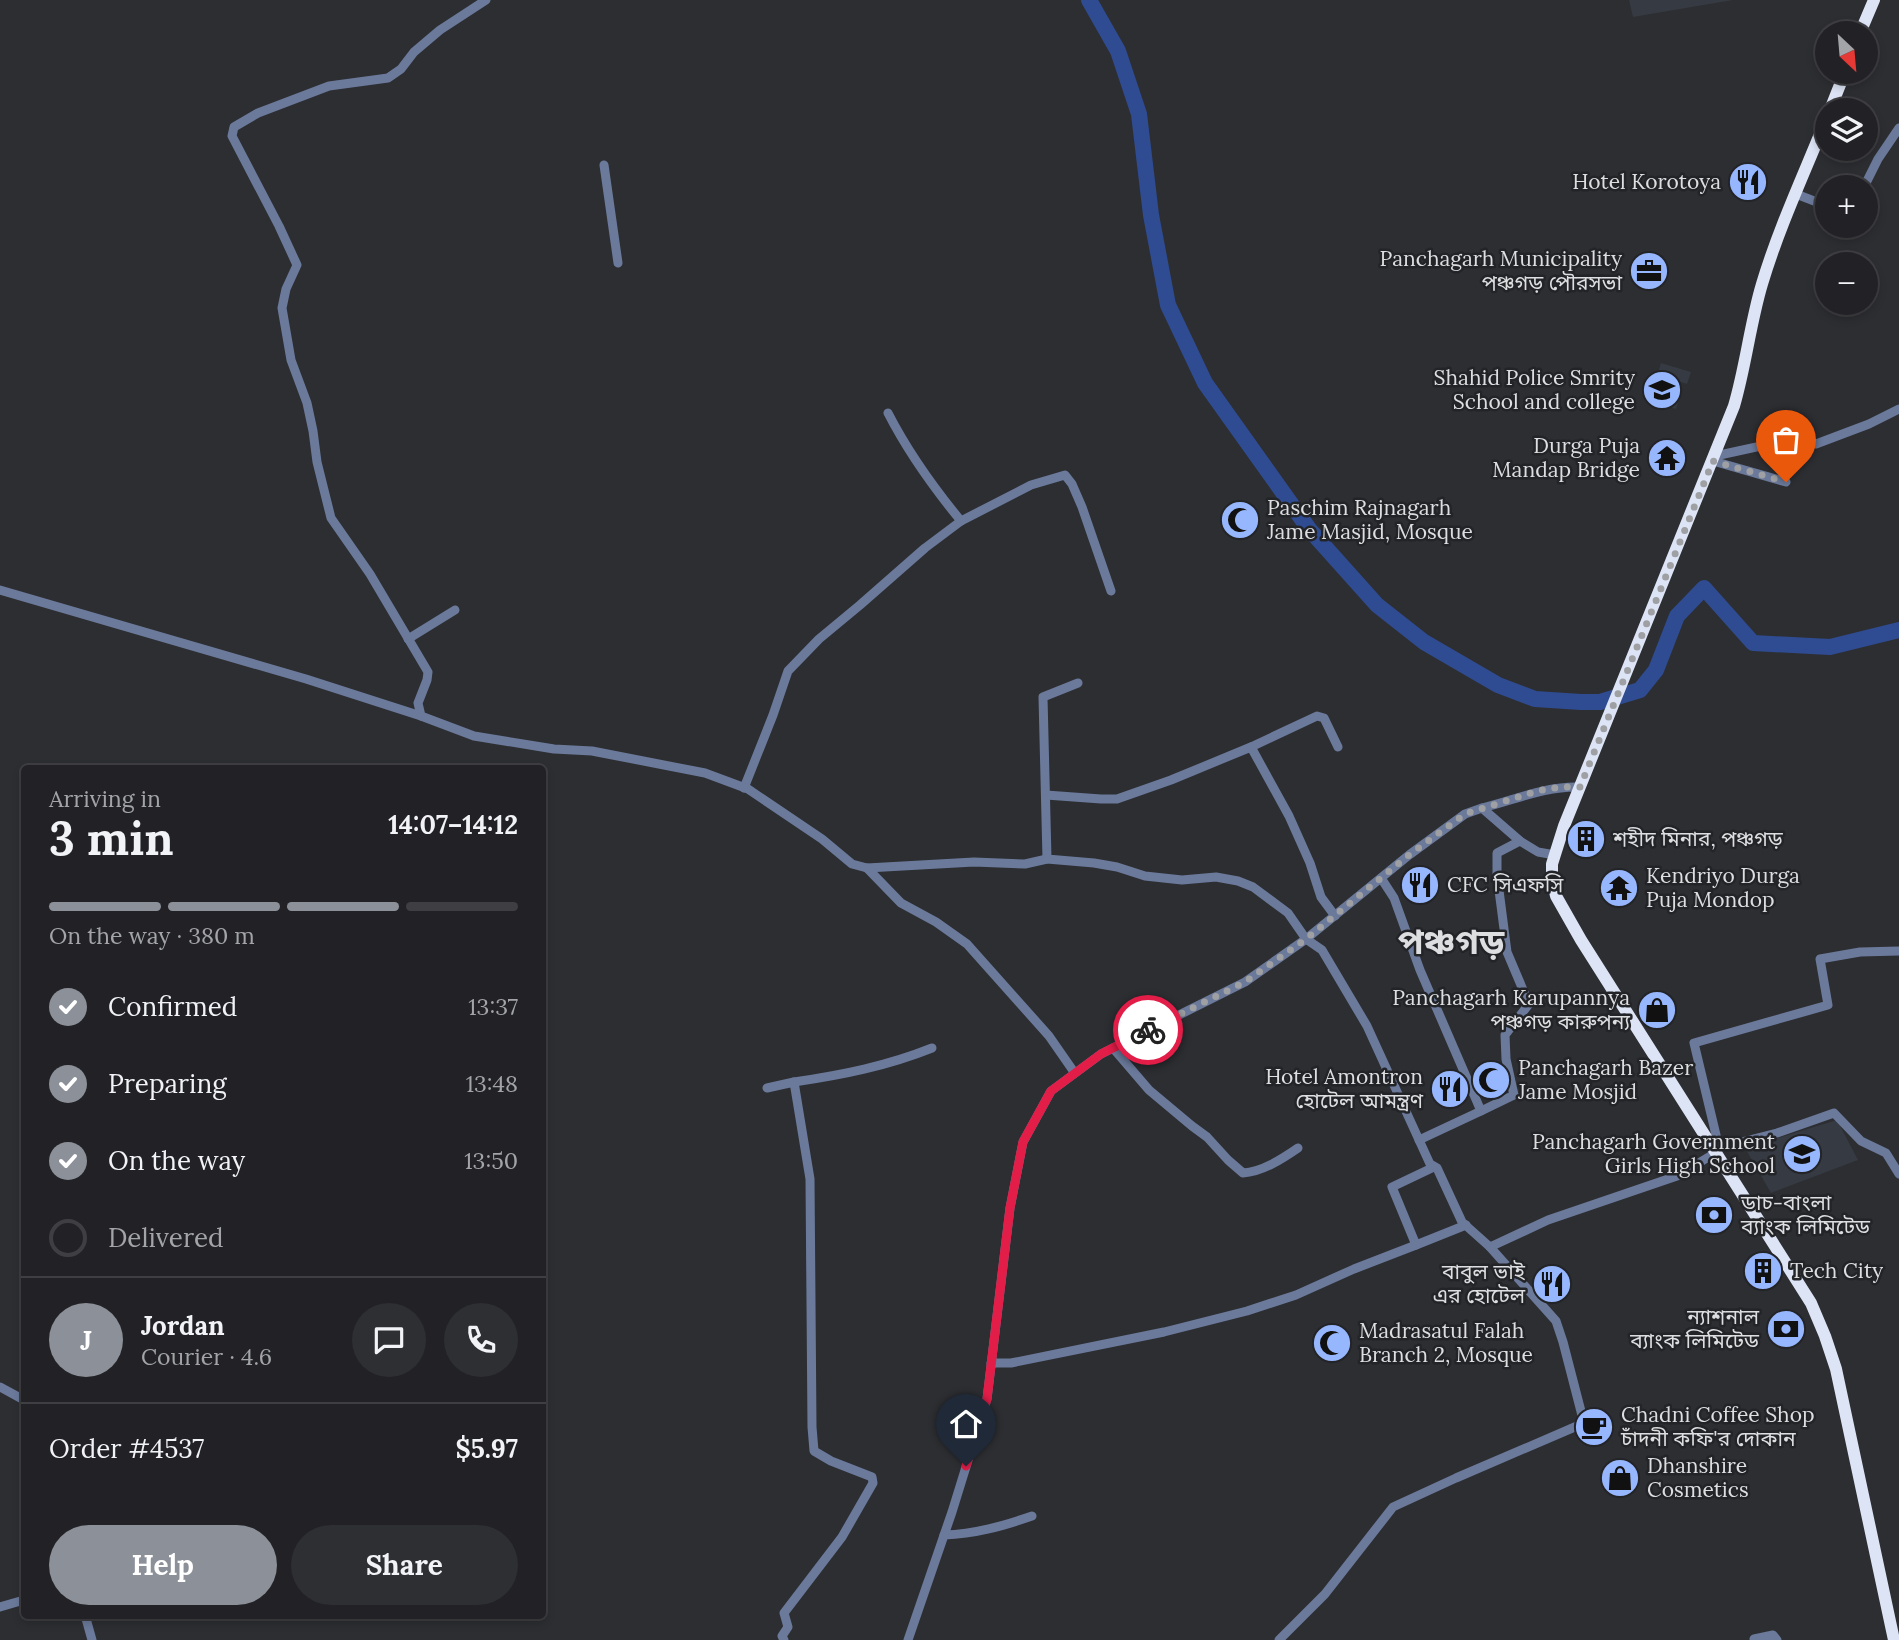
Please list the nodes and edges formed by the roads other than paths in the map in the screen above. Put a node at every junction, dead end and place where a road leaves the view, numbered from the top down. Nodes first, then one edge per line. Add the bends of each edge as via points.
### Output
1 (486, 0) edge
2 (1874, 0) edge
3 (1865, 21) edge
4 (1899, 128) edge
5 (1815, 147) edge
6 (604, 165) dead end
7 (1870, 175) edge
8 (1796, 194) junction
9 (1815, 201) edge
10 (618, 263) dead end
11 (1899, 409) edge
12 (888, 413) dead end
13 (1714, 458) junction
14 (1786, 482) dead end
15 (961, 521) junction
16 (0, 590) edge
17 (1111, 592) dead end
18 (455, 610) dead end
19 (408, 639) junction
20 (1078, 683) dead end
21 (421, 716) junction
22 (1251, 747) junction
23 (1338, 747) dead end
24 (1580, 787) junction
25 (744, 788) junction
26 (1046, 795) junction
27 (1482, 808) junction
28 (1520, 841) junction
29 (1555, 855) junction
30 (1047, 859) junction
31 (867, 868) junction
32 (1381, 878) junction
33 (1335, 916) junction
34 (1306, 939) junction
35 (1899, 951) edge
36 (932, 1048) dead end
37 (1113, 1048) junction
38 (1074, 1072) junction
39 (794, 1082) junction
40 (767, 1088) dead end
41 (1481, 1111) junction
42 (1419, 1140) junction
43 (1298, 1148) dead end
44 (1714, 1149) junction
45 (1434, 1167) junction
46 (1899, 1174) edge
47 (1466, 1225) junction
48 (1416, 1245) junction
49 (1490, 1247) junction
50 (991, 1363) junction
51 (0, 1387) edge
52 (21, 1398) edge
53 (1032, 1516) dead end
54 (944, 1535) junction
55 (21, 1601) edge
56 (0, 1606) edge
57 (86, 1619) edge
58 (1754, 1639) edge
59 (92, 1640) edge
60 (784, 1640) edge
61 (908, 1640) edge
62 (1279, 1640) edge
63 (1777, 1640) edge
64 (1894, 1640) edge

1 - 19 street via 440,30 388,78 329,86 258,113 234,127 232,136 297,265 282,309 331,518
2 - 3 highway
4 - 7 street
5 - 8 highway
6 - 10 street
8 - 9 street
8 - 13 highway via 1762,284 1742,379
11 - 13 street via 1816,444 1789,440
12 - 15 street via 908,450
13 - 14 street
13 - 24 highway
15 - 17 street via 1031,485 1065,475 1082,507
15 - 25 street via 818,639 788,671
16 - 21 street
18 - 19 street
19 - 21 street via 428,672 418,703
20 - 26 street via 1043,697
21 - 25 street via 474,736 646,761 705,773
22 - 23 street via 1317,716 1324,718
22 - 26 street via 1117,799
22 - 33 street via 1289,816 1321,897
24 - 27 street via 1537,791
24 - 29 highway
25 - 31 street via 852,864
26 - 30 street
27 - 28 street
27 - 32 street via 1465,814
28 - 29 street via 1538,852
28 - 41 street via 1497,853 1497,875 1507,952 1529,1004 1505,1035 1514,1095
29 - 44 highway via 1550,871 1556,896
30 - 31 street via 1025,864
30 - 34 street via 1094,863 1146,876 1238,881 1288,913
31 - 38 street via 901,903 967,944 1049,1036
32 - 33 street
32 - 41 street via 1394,898
33 - 34 street
34 - 37 street via 1245,982
34 - 42 street via 1322,950 1367,1026
35 - 44 street via 1820,959 1828,1005 1694,1043 1716,1135
36 - 39 street via 868,1069
37 - 38 street
37 - 43 street via 1149,1090 1208,1137 1243,1173 1267,1166
38 - 50 street via 1051,1091 1023,1142
39 - 40 street
39 - 60 street via 810,1179 814,1451 872,1477 873,1483 842,1538 784,1613 788,1627
41 - 42 street
42 - 45 street
44 - 46 street via 1834,1113 1861,1141 1886,1153
44 - 49 street via 1712,1155 1677,1176 1548,1220
44 - 64 highway via 1811,1303 1825,1336
45 - 47 street
45 - 48 street via 1392,1188
47 - 48 street
47 - 49 street
48 - 50 street via 1247,1311 1012,1363
49 - 62 street via 1556,1321 1584,1423 1393,1507 1325,1594
50 - 54 street via 987,1399
51 - 52 street
53 - 54 street via 966,1535
54 - 61 street
55 - 56 street
57 - 59 street
58 - 63 street via 1773,1634

